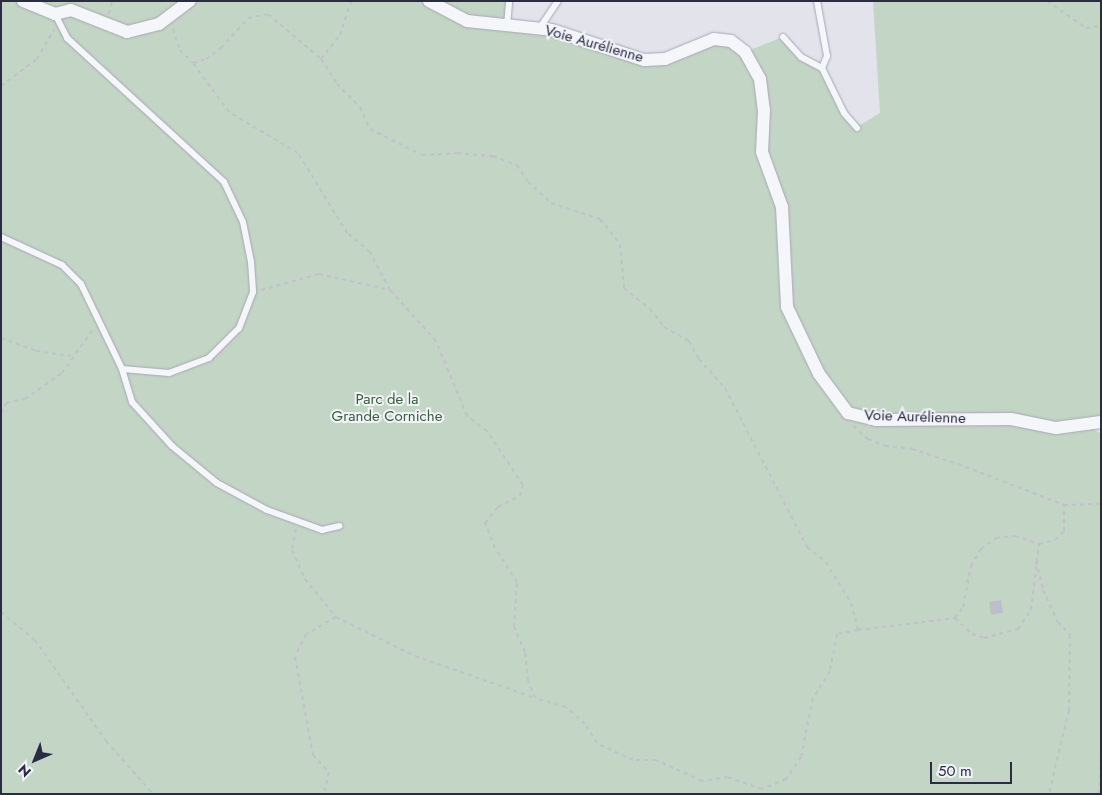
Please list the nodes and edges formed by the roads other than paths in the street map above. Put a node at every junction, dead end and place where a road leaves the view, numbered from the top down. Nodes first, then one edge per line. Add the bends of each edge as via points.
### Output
1 (24, 1) edge
2 (190, 1) edge
3 (429, 1) edge
4 (509, 1) edge
5 (558, 1) edge
6 (817, 1) edge
7 (56, 19) junction
8 (507, 27) junction
9 (539, 29) junction
10 (783, 37) dead end
11 (822, 68) junction
12 (857, 128) dead end
13 (1, 237) edge
14 (122, 369) junction
15 (1101, 422) edge
16 (340, 526) dead end

1 - 7 street
2 - 7 street via 170,18 144,30 127,32 71,10
3 - 8 street, Voie Aurélienne via 467,21
4 - 8 lane
5 - 9 lane
6 - 11 lane via 827,56
7 - 14 lane via 72,43 224,182 243,222 253,292 239,328 209,358 169,373
8 - 9 street, Voie Aurélienne
9 - 15 street, Voie Aurélienne via 644,60 665,59 714,39 731,42 744,52 760,79 764,110 762,152 782,207 787,307 819,374 848,413 876,420 1011,419 1056,428
10 - 11 lane via 801,57
11 - 12 lane via 844,113
13 - 14 lane via 62,265 81,284
14 - 16 lane via 132,402 172,446 217,483 322,530

